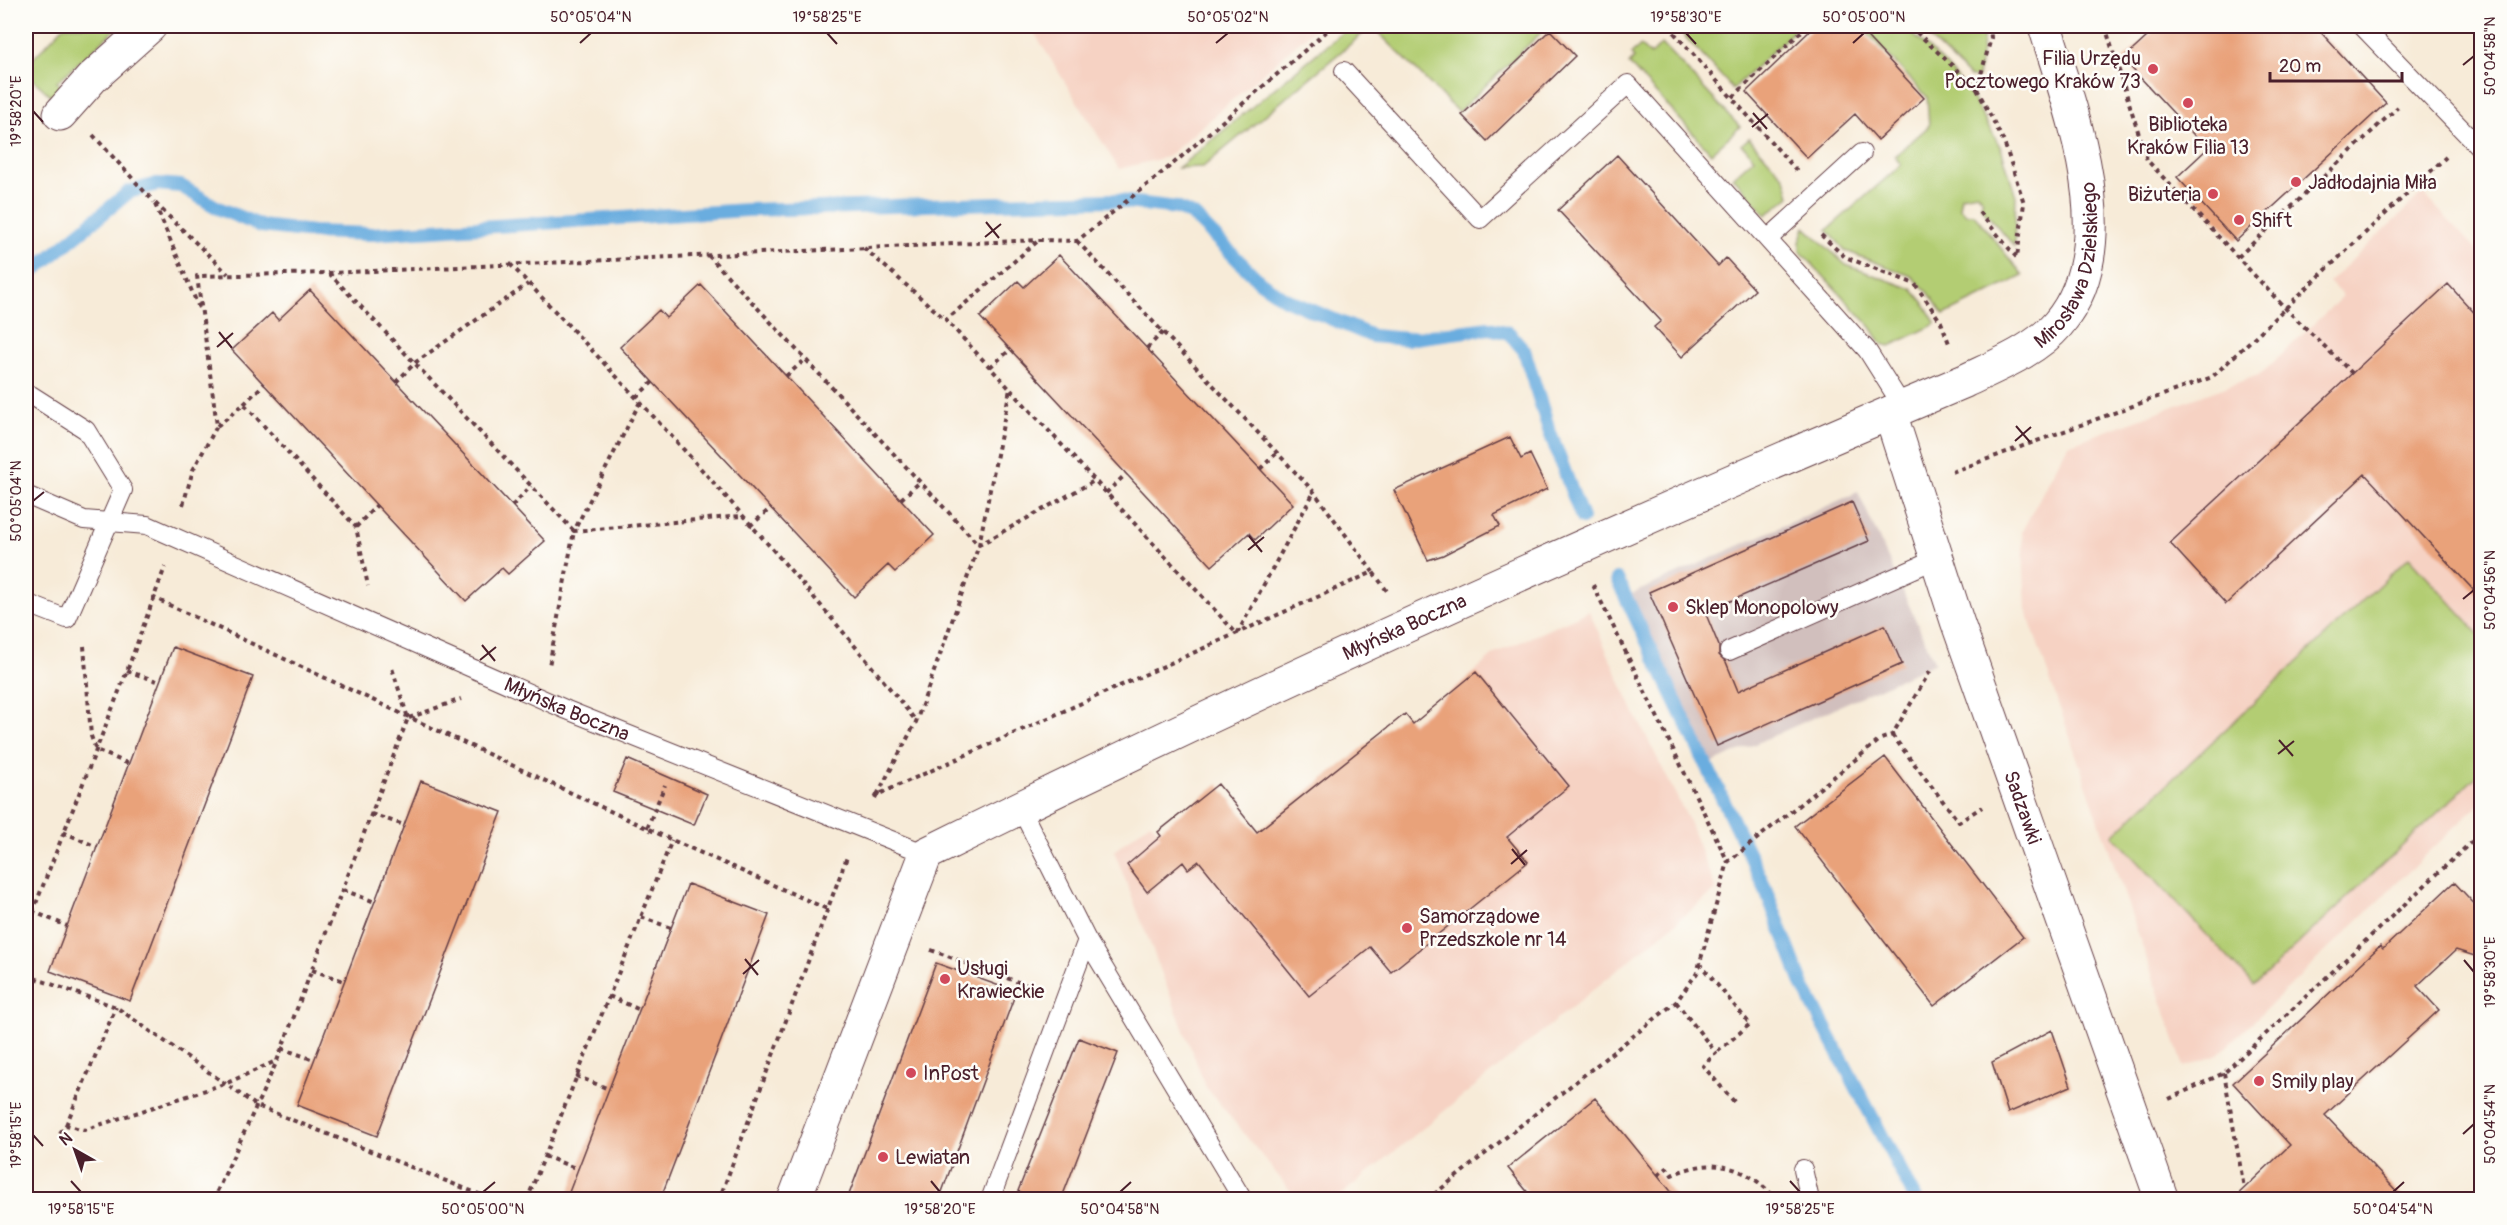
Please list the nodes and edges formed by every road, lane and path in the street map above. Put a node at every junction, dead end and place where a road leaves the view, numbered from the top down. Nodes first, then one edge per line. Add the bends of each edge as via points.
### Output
1 (150, 26) edge
2 (1333, 26) edge
3 (1668, 26) edge
4 (1807, 26) edge
5 (1910, 26) edge
6 (1990, 26) edge
7 (2045, 26) edge
8 (2104, 26) edge
9 (2362, 26) edge
10 (1344, 71) dead end
11 (1977, 89) junction
12 (1733, 97) junction
13 (2391, 113) dead end
14 (60, 114) joint
15 (2469, 136) junction
16 (2481, 150) edge
17 (1862, 153) dead end
18 (1817, 194) junction
19 (154, 202) junction
20 (1798, 212) junction
21 (1978, 212) dead end
22 (1768, 239) junction
23 (1039, 240) junction
24 (1077, 241) junction
25 (864, 248) junction
26 (708, 255) junction
27 (2238, 256) junction
28 (510, 264) junction
29 (329, 273) junction
30 (228, 275) junction
31 (528, 284) junction
32 (2284, 307) junction
33 (201, 311) junction
34 (946, 321) junction
35 (1164, 331) junction
36 (1147, 348) dead end
37 (1010, 350) dead end
38 (1953, 352) dead end
39 (806, 359) junction
40 (416, 362) junction
41 (990, 367) junction
42 (2352, 373) dead end
43 (786, 376) dead end
44 (396, 382) dead end
45 (653, 382) dead end
46 (264, 384) dead end
47 (1010, 389) junction
48 (636, 397) junction
49 (26, 400) edge
50 (640, 402) junction
51 (244, 404) junction
52 (1896, 410) junction
53 (217, 426) junction
54 (1278, 452) junction
55 (1260, 469) dead end
56 (1126, 474) dead end
57 (1945, 474) dead end
58 (1094, 481) junction
59 (920, 482) junction
60 (531, 486) junction
61 (1314, 492) junction
62 (1106, 493) junction
63 (26, 495) edge
64 (901, 499) dead end
65 (377, 505) dead end
66 (512, 506) dead end
67 (771, 508) dead end
68 (742, 516) junction
69 (110, 522) junction
70 (750, 526) junction
71 (356, 527) junction
72 (574, 531) junction
73 (177, 537) junction
74 (979, 545) junction
75 (1570, 552) junction
76 (1936, 559) junction
77 (1373, 572) junction
78 (369, 589) dead end
79 (152, 597) junction
80 (26, 603) edge
81 (67, 620) junction
82 (1410, 623) junction
83 (1237, 634) junction
84 (1729, 651) dead end
85 (1934, 665) dead end
86 (127, 671) junction
87 (160, 682) dead end
88 (507, 684) junction
89 (542, 699) junction
90 (408, 718) junction
91 (916, 722) junction
92 (1892, 735) junction
93 (96, 750) junction
94 (678, 755) junction
95 (129, 764) dead end
96 (2016, 787) junction
97 (877, 795) junction
98 (872, 804) dead end
99 (1020, 807) junction
100 (371, 813) junction
101 (404, 825) dead end
102 (647, 828) junction
103 (63, 832) junction
104 (2481, 832) edge
105 (672, 840) junction
106 (98, 847) dead end
107 (850, 848) dead end
108 (926, 854) junction
109 (1728, 862) junction
110 (343, 890) junction
111 (375, 902) dead end
112 (827, 909) junction
113 (32, 911) junction
114 (641, 917) junction
115 (67, 926) dead end
116 (671, 928) dead end
117 (26, 929) edge
118 (1087, 940) junction
119 (922, 947) dead end
120 (1699, 963) junction
121 (312, 970) junction
122 (26, 975) edge
123 (344, 981) dead end
124 (609, 996) junction
125 (1065, 999) junction
126 (1676, 1002) junction
127 (116, 1007) junction
128 (640, 1010) dead end
129 (281, 1048) junction
130 (1716, 1053) junction
131 (314, 1060) dead end
132 (276, 1061) junction
133 (2224, 1073) junction
134 (576, 1076) junction
135 (227, 1083) junction
136 (609, 1089) dead end
137 (2167, 1100) dead end
138 (1737, 1105) dead end
139 (257, 1106) junction
140 (66, 1125) junction
141 (60, 1133) dead end
142 (544, 1156) junction
143 (578, 1169) dead end
144 (1803, 1169) dead end
145 (1658, 1175) dead end
146 (2244, 1188) dead end
147 (213, 1200) edge
148 (494, 1200) edge
149 (527, 1200) edge
150 (719, 1200) edge
151 (794, 1200) edge
152 (990, 1200) edge
153 (1243, 1200) edge
154 (1426, 1200) edge
155 (1777, 1200) edge
156 (1810, 1200) edge
157 (2162, 1200) edge

1 - 14 street via 92,78
2 - 24 path
3 - 12 path
4 - 12 path
5 - 11 path
6 - 11 path via 1991,38
7 - 52 street, Mirosława Dzielskiego via 2080,152 2092,218 2084,277 2072,305 2057,326 2034,345 1965,381
8 - 27 path via 2147,160
9 - 15 lane
10 - 22 lane via 1480,219 1628,84
11 - 21 path via 2004,142 2024,203 2017,258
12 - 18 path
13 - 27 path
14 - 19 path via 80,120
15 - 16 lane
15 - 32 path
17 - 18 lane
18 - 20 lane
19 - 30 path
19 - 33 path
20 - 22 lane
20 - 38 path via 1845,257 1915,284 1941,322
22 - 52 lane via 1867,350
23 - 24 path
23 - 25 path
23 - 34 path
24 - 35 path
25 - 26 path
25 - 34 path
26 - 28 path
26 - 39 path
27 - 32 path
28 - 29 path
28 - 31 path
29 - 30 path
29 - 40 path
30 - 33 path via 197,276
31 - 40 path
31 - 48 path
32 - 42 path
32 - 57 path via 2212,376
33 - 53 path
34 - 41 path
35 - 36 path
35 - 54 path
37 - 41 path
39 - 43 path
39 - 59 path
40 - 44 path
40 - 60 path
41 - 47 path
45 - 48 path
46 - 51 path
47 - 58 path
47 - 74 path
48 - 50 path
49 - 69 lane via 31,395 86,430 123,490
50 - 68 path
50 - 72 path
51 - 53 path
51 - 71 path
52 - 75 street, Młyńska Boczna
52 - 76 street, Sadzawki
53 - 73 path via 193,470
54 - 55 path
54 - 61 path
56 - 62 path
58 - 62 path
58 - 74 path
59 - 64 path
59 - 74 path
60 - 66 path
60 - 72 path
61 - 77 path
61 - 83 path
62 - 83 path
63 - 69 lane, Młyńska Boczna via 84,520
65 - 71 path
67 - 70 path
68 - 70 path
68 - 72 path
69 - 73 lane, Młyńska Boczna via 147,525
69 - 81 lane
70 - 91 path via 835,620
71 - 78 path
72 - 89 path
73 - 79 path
73 - 88 lane, Młyńska Boczna
74 - 91 path
75 - 82 street, Młyńska Boczna
75 - 109 path via 1589,578
76 - 84 lane
76 - 96 street, Sadzawki
77 - 82 path
77 - 83 path
79 - 86 path
79 - 90 path
80 - 81 lane
81 - 93 path via 84,640 91,736
82 - 99 street, Młyńska Boczna
83 - 97 path
85 - 92 path
86 - 87 path
86 - 93 path
88 - 89 lane, Młyńska Boczna
88 - 90 path
89 - 94 lane, Młyńska Boczna
90 - 100 path
90 - 102 path
91 - 97 path
92 - 96 path via 1959,822
92 - 109 path via 1881,739
93 - 95 path
93 - 103 path
94 - 102 path
94 - 108 lane, Młyńska Boczna
96 - 157 street, Sadzawki
97 - 98 path
99 - 108 street, Młyńska Boczna
99 - 118 lane
100 - 101 path
100 - 110 path
102 - 105 path
103 - 106 path
103 - 113 path
104 - 133 path
105 - 112 path
105 - 114 path
107 - 112 path
108 - 151 street
109 - 120 path
110 - 111 path
110 - 121 path
112 - 150 path
113 - 115 path
113 - 117 path
114 - 116 path
114 - 124 path
118 - 125 lane
118 - 153 lane
119 - 125 path
120 - 126 path via 1697,973
120 - 130 path via 1750,1024
121 - 123 path
121 - 129 path
122 - 127 path
124 - 128 path
124 - 134 path
125 - 152 lane
126 - 130 path
126 - 154 path
127 - 135 path
127 - 140 path
129 - 131 path
129 - 132 path
130 - 138 path via 1703,1066
132 - 135 path
132 - 139 path
133 - 137 path
133 - 146 path
134 - 136 path
134 - 142 path
135 - 139 path
135 - 140 path via 84,1130
139 - 147 path
139 - 148 path
140 - 141 path
142 - 143 path
142 - 149 path
144 - 156 lane
145 - 155 path via 1667,1168 1672,1175 1718,1164 1737,1168 1759,1180

